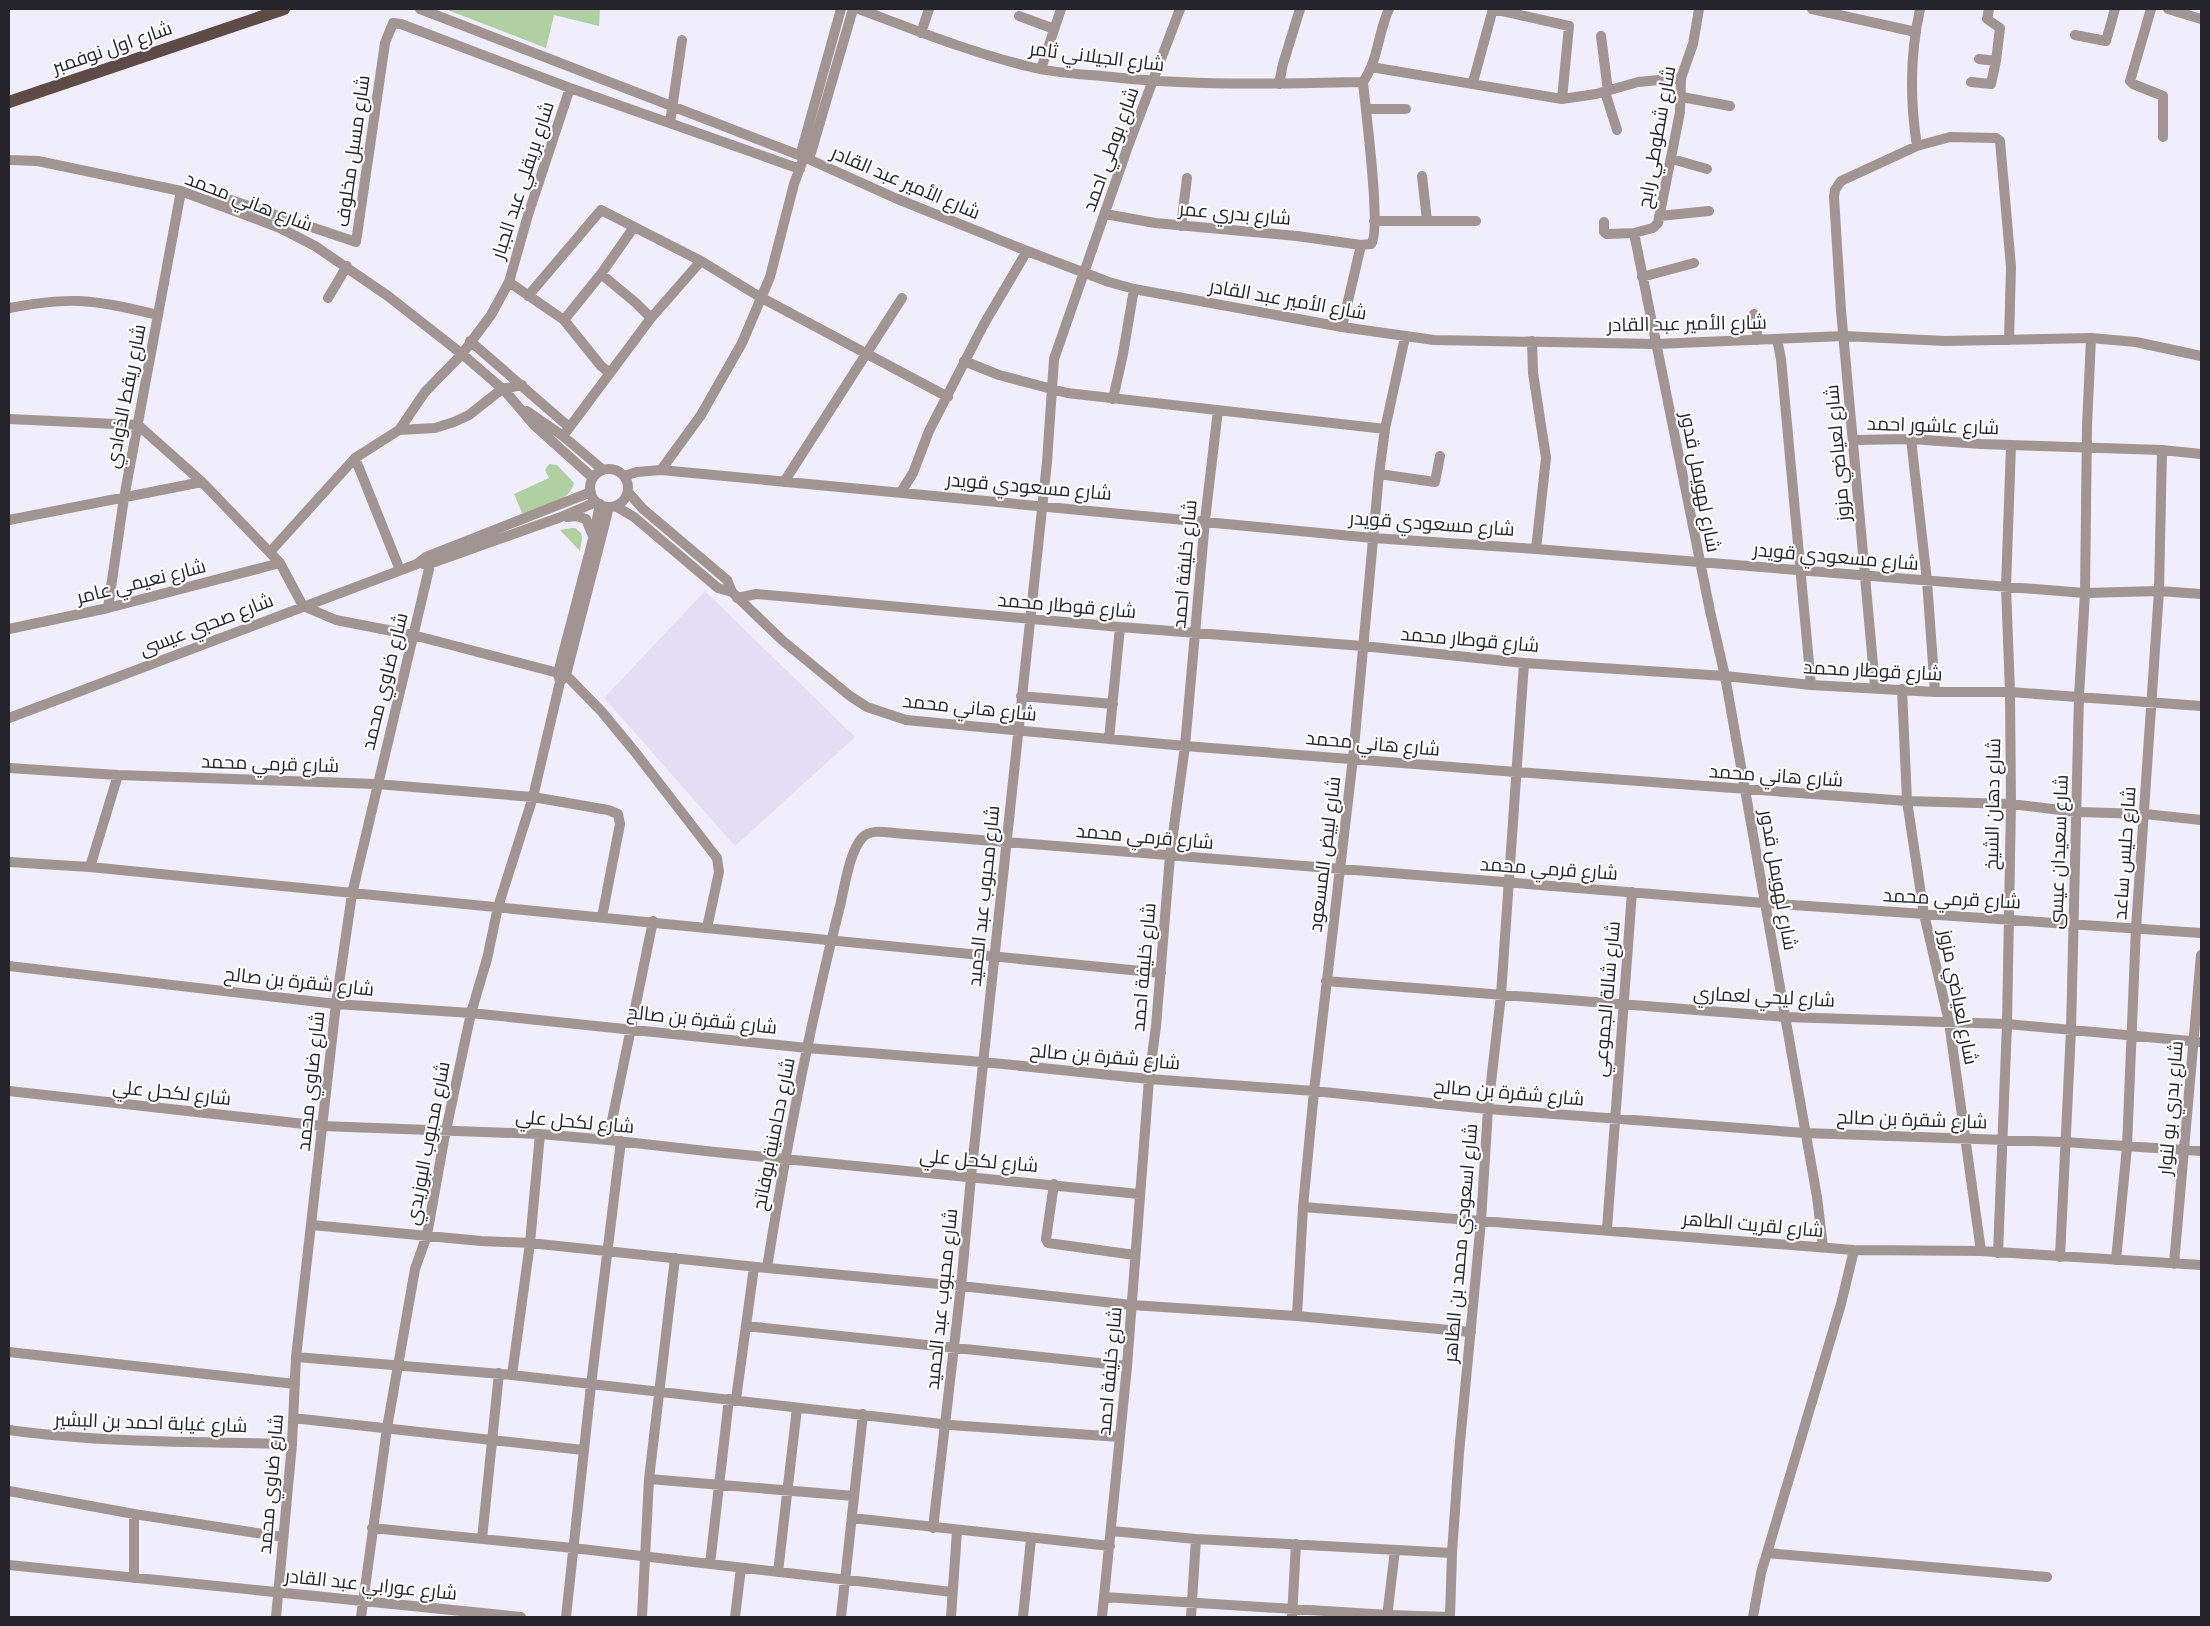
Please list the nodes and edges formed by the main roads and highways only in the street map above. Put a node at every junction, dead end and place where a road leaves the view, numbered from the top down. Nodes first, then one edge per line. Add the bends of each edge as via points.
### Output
1 (284, 9) edge
2 (9, 102) edge

1 - 2 main road, شارع اول نوفمبر

